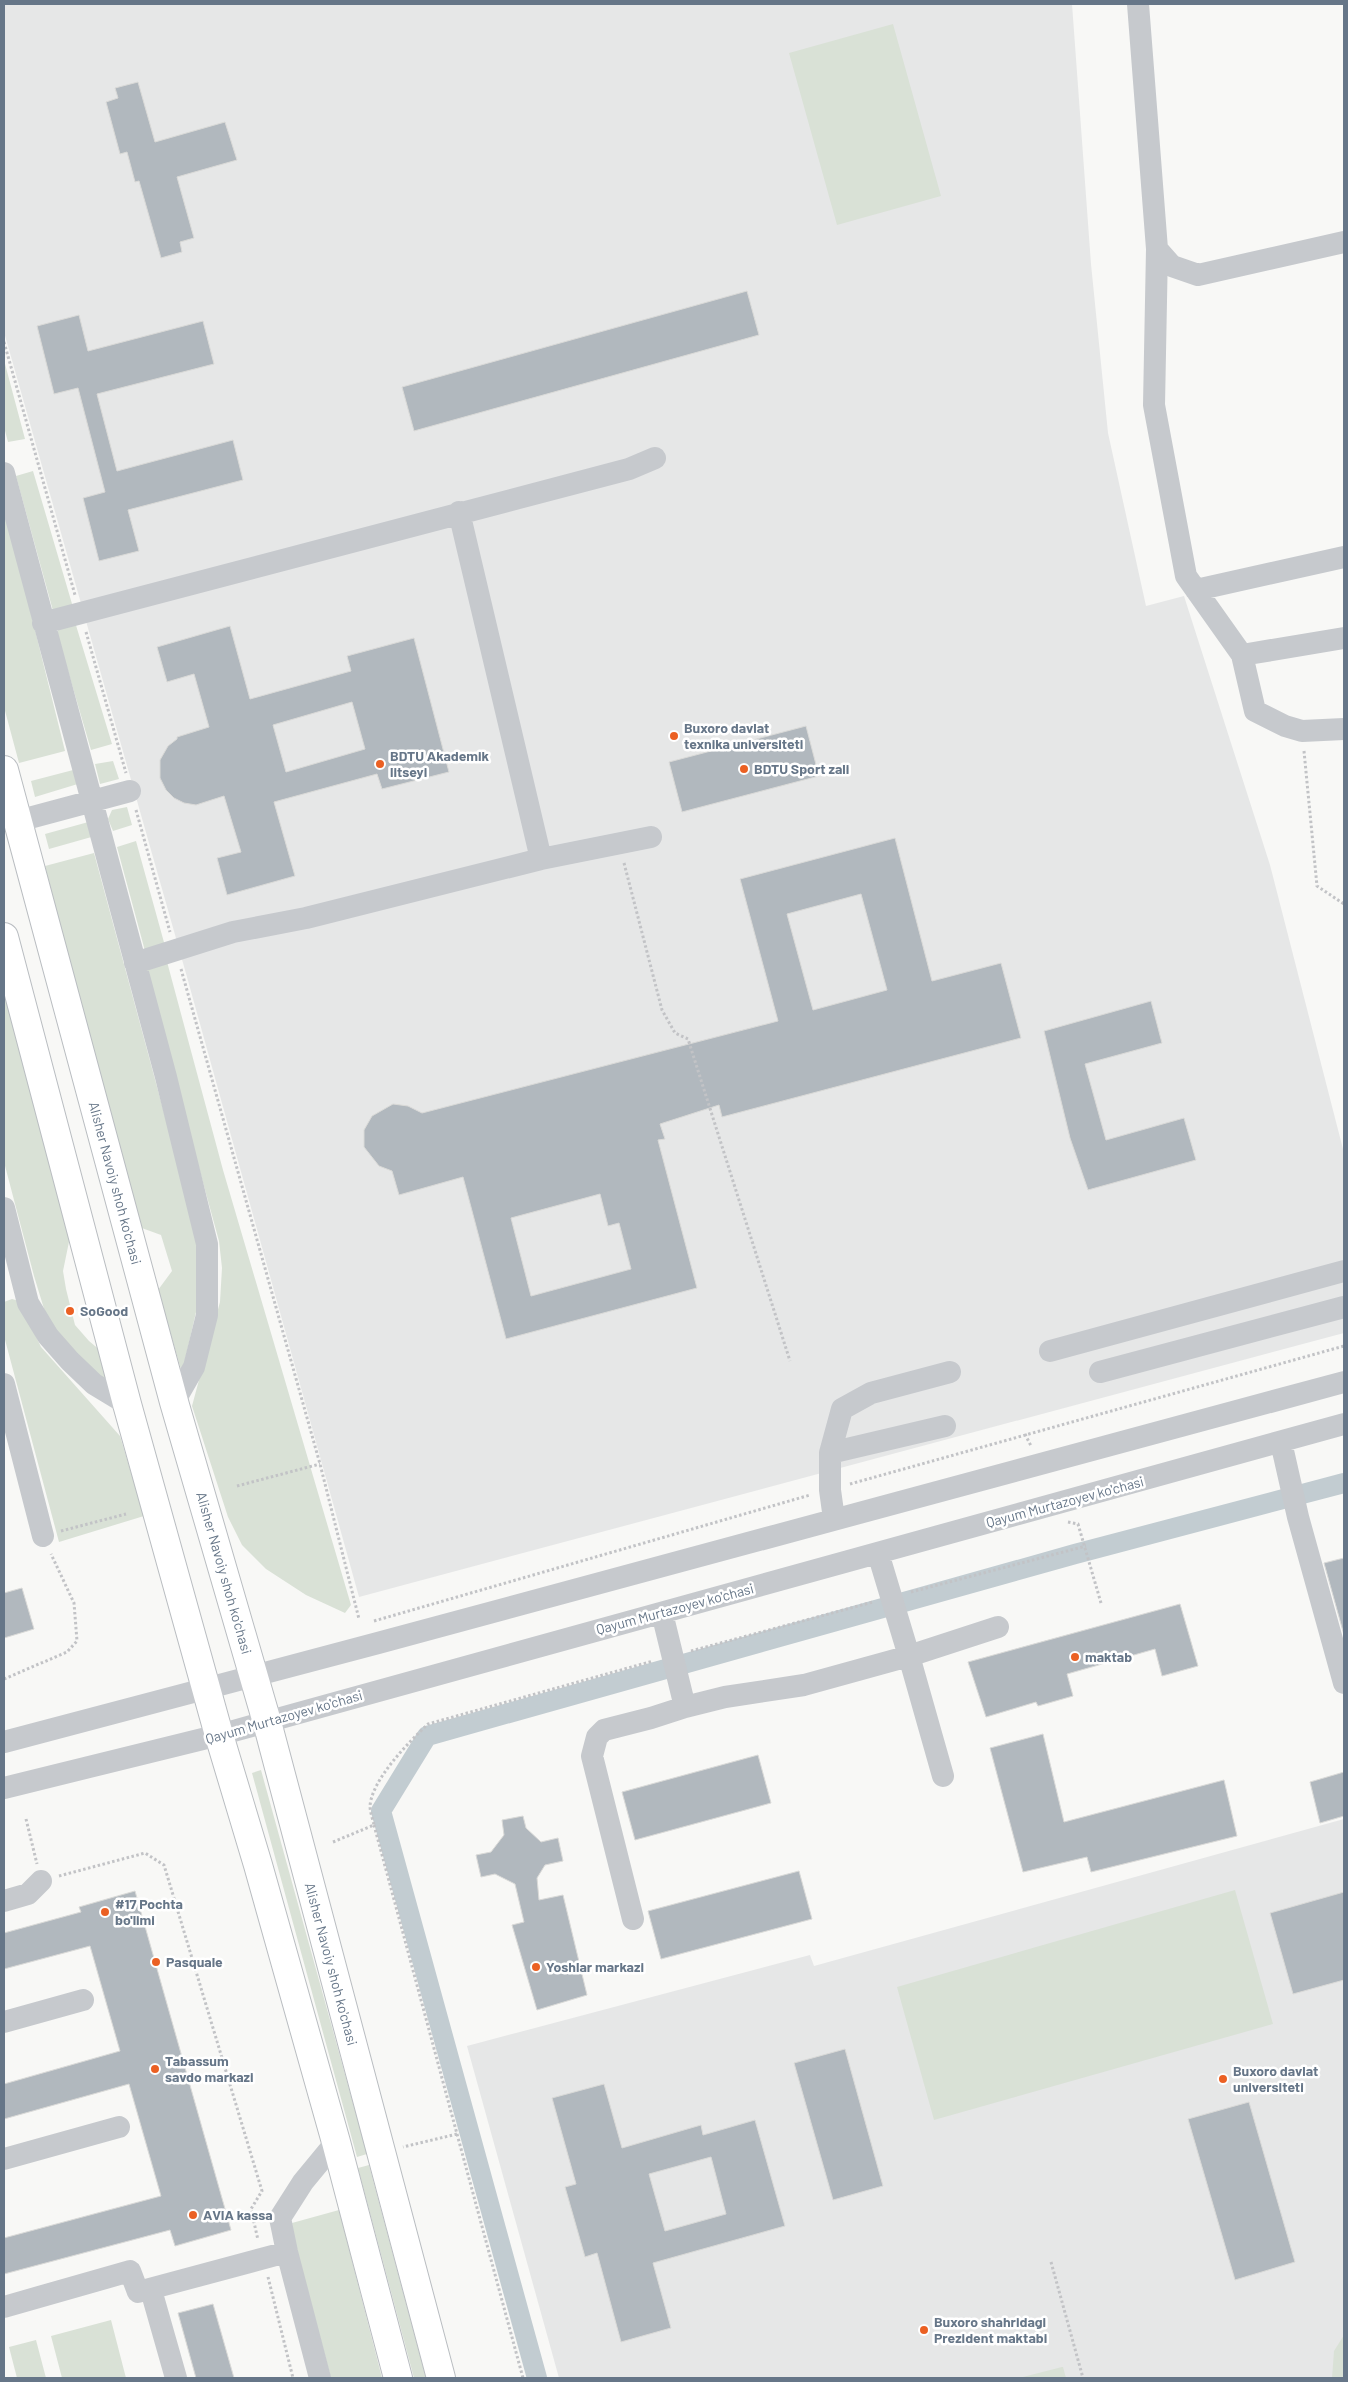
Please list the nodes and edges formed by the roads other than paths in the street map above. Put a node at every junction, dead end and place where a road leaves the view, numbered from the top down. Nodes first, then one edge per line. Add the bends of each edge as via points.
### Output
1 (1138, 4) edge
2 (1344, 242) edge
3 (1157, 249) junction
4 (656, 458) dead end
5 (4, 473) edge
6 (459, 512) junction
7 (1344, 557) edge
8 (1196, 590) junction
9 (43, 624) junction
10 (1344, 638) edge
11 (1242, 655) junction
12 (1344, 729) edge
13 (4, 770) edge
14 (130, 791) road end
15 (91, 802) junction
16 (18, 821) junction
17 (651, 836) dead end
18 (542, 859) junction
19 (4, 937) edge
20 (135, 963) junction
21 (4, 1208) edge
22 (1344, 1271) edge
23 (13, 1285) edge
24 (1344, 1308) edge
25 (1050, 1351) dead end
26 (950, 1372) dead end
27 (1100, 1372) dead end
28 (1344, 1382) edge
29 (4, 1384) edge
30 (174, 1402) junction
31 (127, 1404) junction
32 (1344, 1424) edge
33 (945, 1426) dead end
34 (1283, 1452) junction
35 (830, 1453) junction
36 (834, 1519) junction
37 (43, 1536) road end
38 (878, 1553) junction
39 (662, 1613) junction
40 (998, 1627) dead end
41 (908, 1656) junction
42 (254, 1676) junction
43 (1344, 1684) edge
44 (206, 1689) junction
45 (685, 1707) junction
46 (267, 1722) junction
47 (219, 1736) junction
48 (4, 1742) edge
49 (943, 1776) dead end
50 (4, 1788) edge
51 (41, 1881) road end
52 (4, 1900) edge
53 (633, 1919) dead end
54 (83, 2000) dead end
55 (4, 2022) edge
56 (119, 2127) dead end
57 (336, 2142) junction
58 (4, 2159) edge
59 (287, 2252) junction
60 (151, 2290) junction
61 (4, 2307) edge
62 (176, 2378) edge
63 (320, 2378) edge
64 (398, 2378) edge
65 (441, 2378) edge

1 - 3 street
2 - 3 street via 1198,274 1172,266
3 - 8 street via 1154,405 1186,576
4 - 6 street via 629,469
5 - 9 street
6 - 9 street
6 - 18 street
7 - 8 street
8 - 11 street
9 - 15 street
10 - 11 street
11 - 12 street via 1255,711 1302,731
13 - 16 main road, Alisher Navoiy shoh ko'chasi
14 - 15 street
15 - 16 street
15 - 20 street
16 - 30 main road, Alisher Navoiy shoh ko'chasi
17 - 18 street
18 - 20 street via 306,918 234,932
19 - 31 main road
20 - 30 street via 207,1244 207,1315 194,1367
21 - 23 street
22 - 25 street
23 - 31 street via 60,1350 94,1384
24 - 27 street
26 - 35 street via 871,1393 842,1409
28 - 36 street
29 - 37 street
30 - 42 main road, Alisher Navoiy shoh ko'chasi
31 - 44 main road
32 - 34 street, Qayum Murtazoyev ko'chasi
33 - 35 street
34 - 38 street, Qayum Murtazoyev ko'chasi via 1051,1506
34 - 43 street
35 - 36 street
36 - 42 street
38 - 39 street, Qayum Murtazoyev ko'chasi
38 - 41 street
39 - 45 street
39 - 46 street, Qayum Murtazoyev ko'chasi
40 - 41 street
41 - 45 street via 804,1685 724,1697
41 - 49 street
42 - 44 street
42 - 46 main road, Alisher Navoiy shoh ko'chasi
44 - 47 main road
44 - 48 street
45 - 53 street via 604,1730 597,1737 592,1756
46 - 47 street, Qayum Murtazoyev ko'chasi
46 - 65 main road, Alisher Navoiy shoh ko'chasi
47 - 50 street, Qayum Murtazoyev ko'chasi
47 - 57 main road
51 - 52 street via 28,1894
54 - 55 street
56 - 58 street
57 - 59 street via 303,2182 280,2218
57 - 64 main road
59 - 60 street
59 - 63 street
60 - 61 street via 138,2292 130,2271
60 - 62 street

